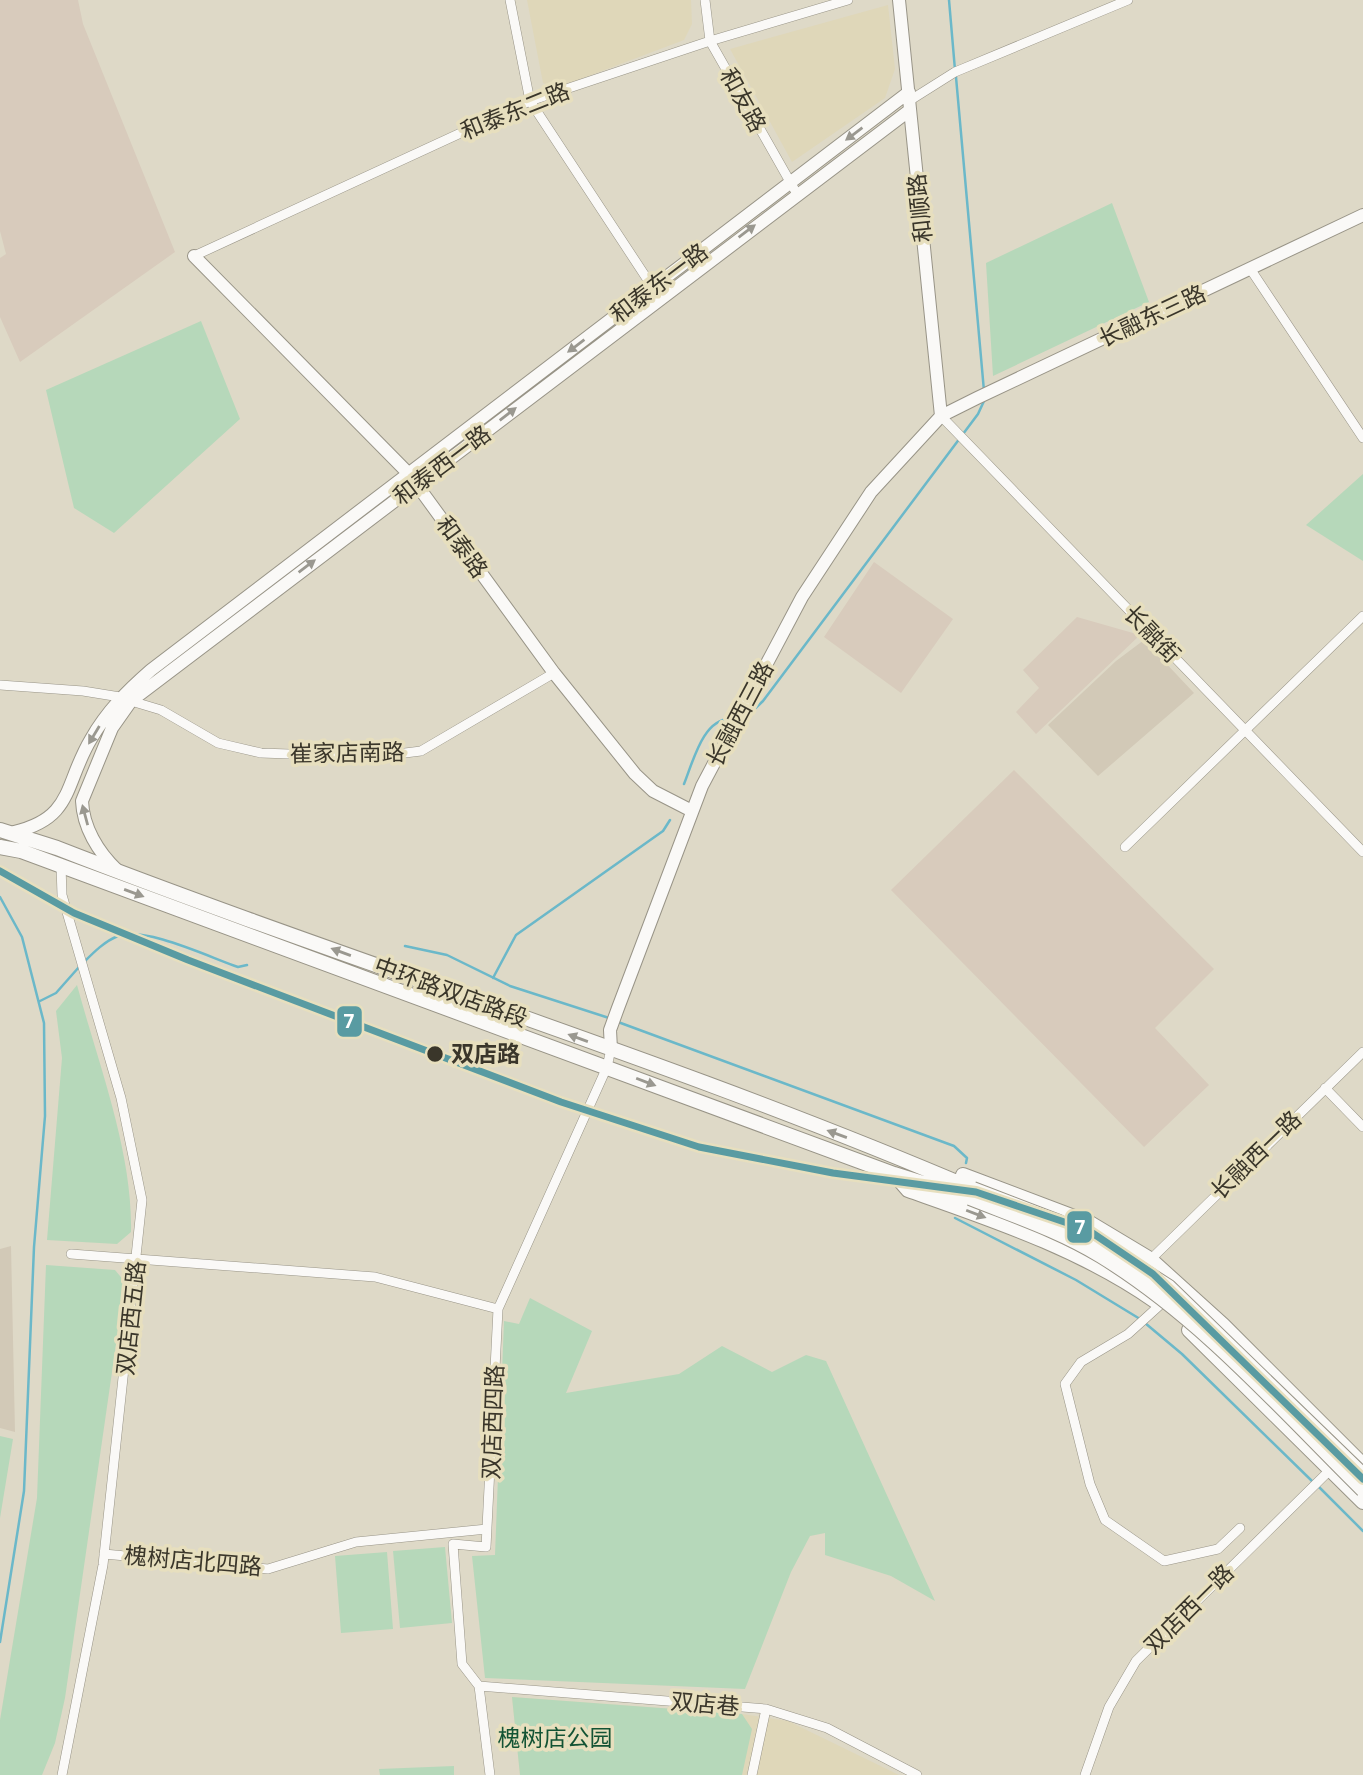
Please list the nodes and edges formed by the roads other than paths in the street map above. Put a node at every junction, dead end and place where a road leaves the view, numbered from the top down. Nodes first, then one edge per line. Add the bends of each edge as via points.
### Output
1 (510, 0) edge
2 (705, 0) edge
3 (849, 0) edge
4 (900, 0) edge
5 (1128, 0) edge
6 (710, 41) junction
7 (530, 101) junction
8 (909, 101) junction
9 (793, 189) junction
10 (1363, 215) edge
11 (194, 256) joint
12 (1251, 270) junction
13 (657, 292) junction
14 (941, 416) junction
15 (1363, 438) edge
16 (413, 479) junction
17 (1363, 616) edge
18 (554, 673) junction
19 (0, 685) edge
20 (125, 699) junction
21 (1245, 728) junction
22 (692, 811) junction
23 (7, 831) edge
24 (0, 847) edge
25 (1125, 847) dead end
26 (1363, 852) edge
27 (61, 866) junction
28 (120, 872) junction
29 (611, 1049) junction
30 (1363, 1052) edge
31 (607, 1067) junction
32 (1325, 1088) junction
33 (1363, 1127) edge
34 (901, 1158) junction
35 (894, 1174) junction
36 (971, 1194) junction
37 (71, 1254) dead end
38 (1150, 1259) junction
39 (137, 1260) junction
40 (1133, 1286) junction
41 (1160, 1305) junction
42 (498, 1309) junction
43 (1363, 1465) edge
44 (1326, 1474) junction
45 (1363, 1475) edge
46 (1363, 1490) edge
47 (1363, 1502) edge
48 (1240, 1528) dead end
49 (487, 1529) junction
50 (104, 1554) junction
51 (479, 1686) junction
52 (766, 1709) junction
53 (62, 1775) edge
54 (490, 1775) edge
55 (752, 1775) edge
56 (917, 1775) edge
57 (1085, 1775) edge

1 - 7 street
2 - 6 street, 和友路
3 - 6 street, 和泰东二路
4 - 8 street, 和顺路
5 - 8 street via 955,72
6 - 7 street, 和泰东二路
6 - 9 street, 和友路
7 - 11 street, 和泰东二路
7 - 13 street
8 - 9 street, 和泰东一路
8 - 14 street, 和顺路
9 - 13 street, 和泰东一路
10 - 12 street, 长融东三路
11 - 16 street, 和泰路
12 - 14 street, 长融东三路
12 - 15 street
13 - 16 street, 和泰东一路
14 - 21 street, 长融街
14 - 22 street, 长融西三路 via 871,492 835,542
16 - 18 street, 和泰路
16 - 20 street, 和泰西一路 via 151,670
17 - 21 street
18 - 20 street, 崔家店南路 via 421,751 373,757 261,753 218,743 161,710
18 - 22 street, 和泰路 via 635,774 653,791
19 - 20 street, 崔家店南路
20 -> 23 street, 和泰西一路 via 90,740 59,810 37,827
28 -> 20 street, 和泰西一路 via 103,857 92,837 82,801
21 - 25 street
21 - 26 street, 长融街
22 - 29 street, 长融西三路 via 610,1030
23 - 28 main road, 中环路双店路段
24 - 27 main road, 中环路双店路段
27 -> 31 main road, 中环路双店路段
27 - 39 street, 双店西五路 via 62,895 121,1098 142,1200
29 -> 28 main road, 中环路双店路段
29 - 31 street, 双店西四路
34 -> 29 main road, 中环路双店路段
30 - 32 street, 长融西一路
31 -> 35 main road, 中环路双店路段
31 - 42 street, 双店西四路
32 - 33 street
32 - 38 street, 长融西一路
34 - 36 main road
34 - 38 main road via 953,1171 1090,1223
35 - 36 main road
35 -> 40 main road via 908,1190 1052,1244
36 - 45 main road, bridge via 1059,1222 1169,1287
36 - 46 main road, bridge via 1056,1231 1154,1292 1201,1329
37 - 39 street
38 - 40 street, 长融西一路
38 - 43 main road
39 - 42 street via 375,1277
39 - 50 street, 双店西五路
40 - 41 main road
41 - 44 main road via 1195,1335
41 - 48 street via 1081,1362 1066,1384 1090,1484 1105,1520 1164,1561 1218,1549
42 - 49 street, 双店西四路
44 - 47 main road
44 - 57 street, 双店西一路 via 1136,1661 1109,1707
49 - 50 street, 槐树店北四路 via 356,1542 268,1569
49 - 51 street via 486,1547 453,1544 462,1664
50 - 53 street, 双店西五路
51 - 52 street, 双店巷
51 - 54 street
52 - 55 street
52 - 56 street, 双店巷 via 827,1728

